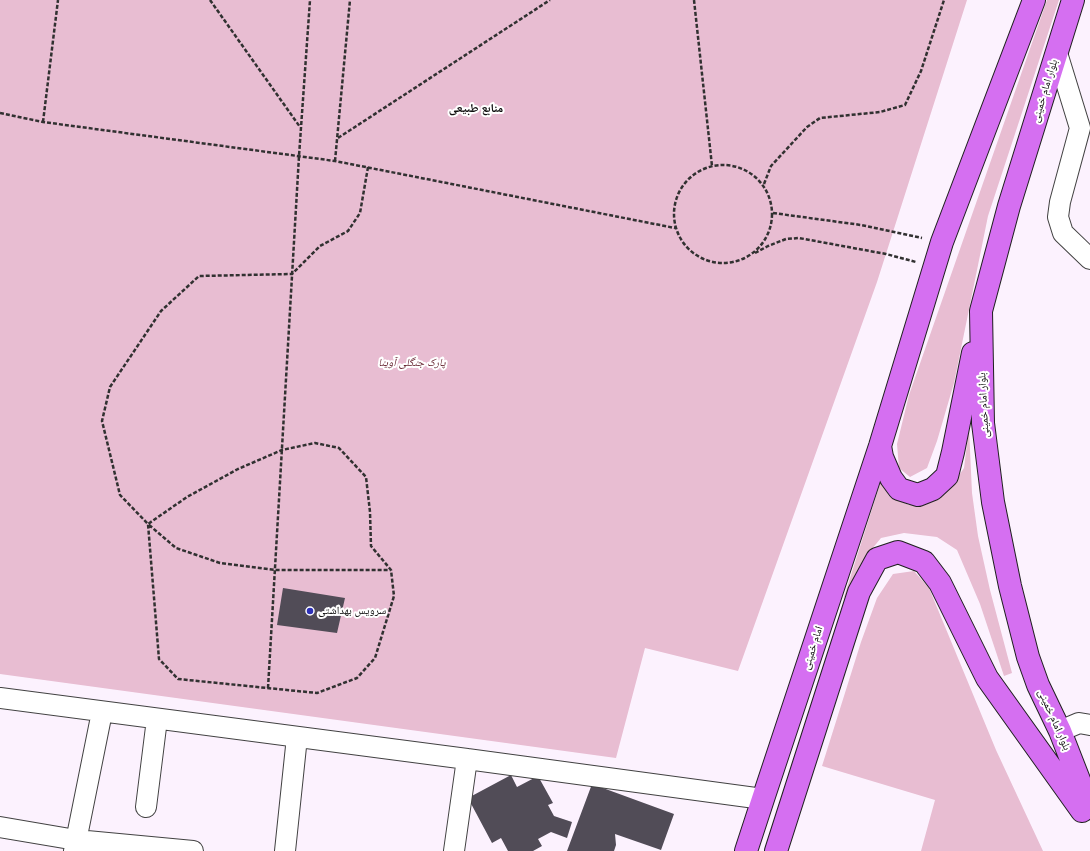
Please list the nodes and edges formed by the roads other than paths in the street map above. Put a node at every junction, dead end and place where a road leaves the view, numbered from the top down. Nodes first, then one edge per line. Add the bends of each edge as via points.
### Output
1 (1034, 0) edge
2 (1073, 0) edge
3 (1057, 53) junction
4 (1090, 259) edge
5 (981, 311) junction
6 (880, 446) junction
7 (0, 698) edge
8 (102, 712) junction
9 (157, 719) junction
10 (1090, 725) edge
11 (1060, 731) junction
12 (297, 737) junction
13 (467, 759) junction
14 (762, 799) junction
15 (146, 807) dead end
16 (1090, 808) edge
17 (1090, 821) edge
18 (0, 827) edge
19 (75, 845) edge
20 (193, 851) edge
21 (285, 851) edge
22 (454, 851) edge
23 (746, 851) edge
24 (776, 851) edge

1 - 6 main road via 942,242
2 - 3 main road, بلوار امام خمینی
3 - 4 street via 1080,128 1058,217 1063,233
3 - 5 main road, بلوار امام خمینی via 1009,206
5 - 6 main road via 947,476 934,489 918,495 900,489 891,478
5 - 11 main road, بلوار امام خمینی via 983,423 993,502 1028,658
6 - 14 main road, امام خمینی
7 - 8 street
8 - 9 street
8 - 19 street
9 - 12 street
9 - 15 street
10 - 11 street via 1079,723
11 - 16 main road, بلوار امام خمینی
12 - 13 street
12 - 21 street
13 - 14 street
13 - 22 street
14 - 23 main road, امام خمینی
17 - 24 main road via 987,678 940,583 924,562 898,552 877,559 859,592
18 - 19 street
19 - 20 street

